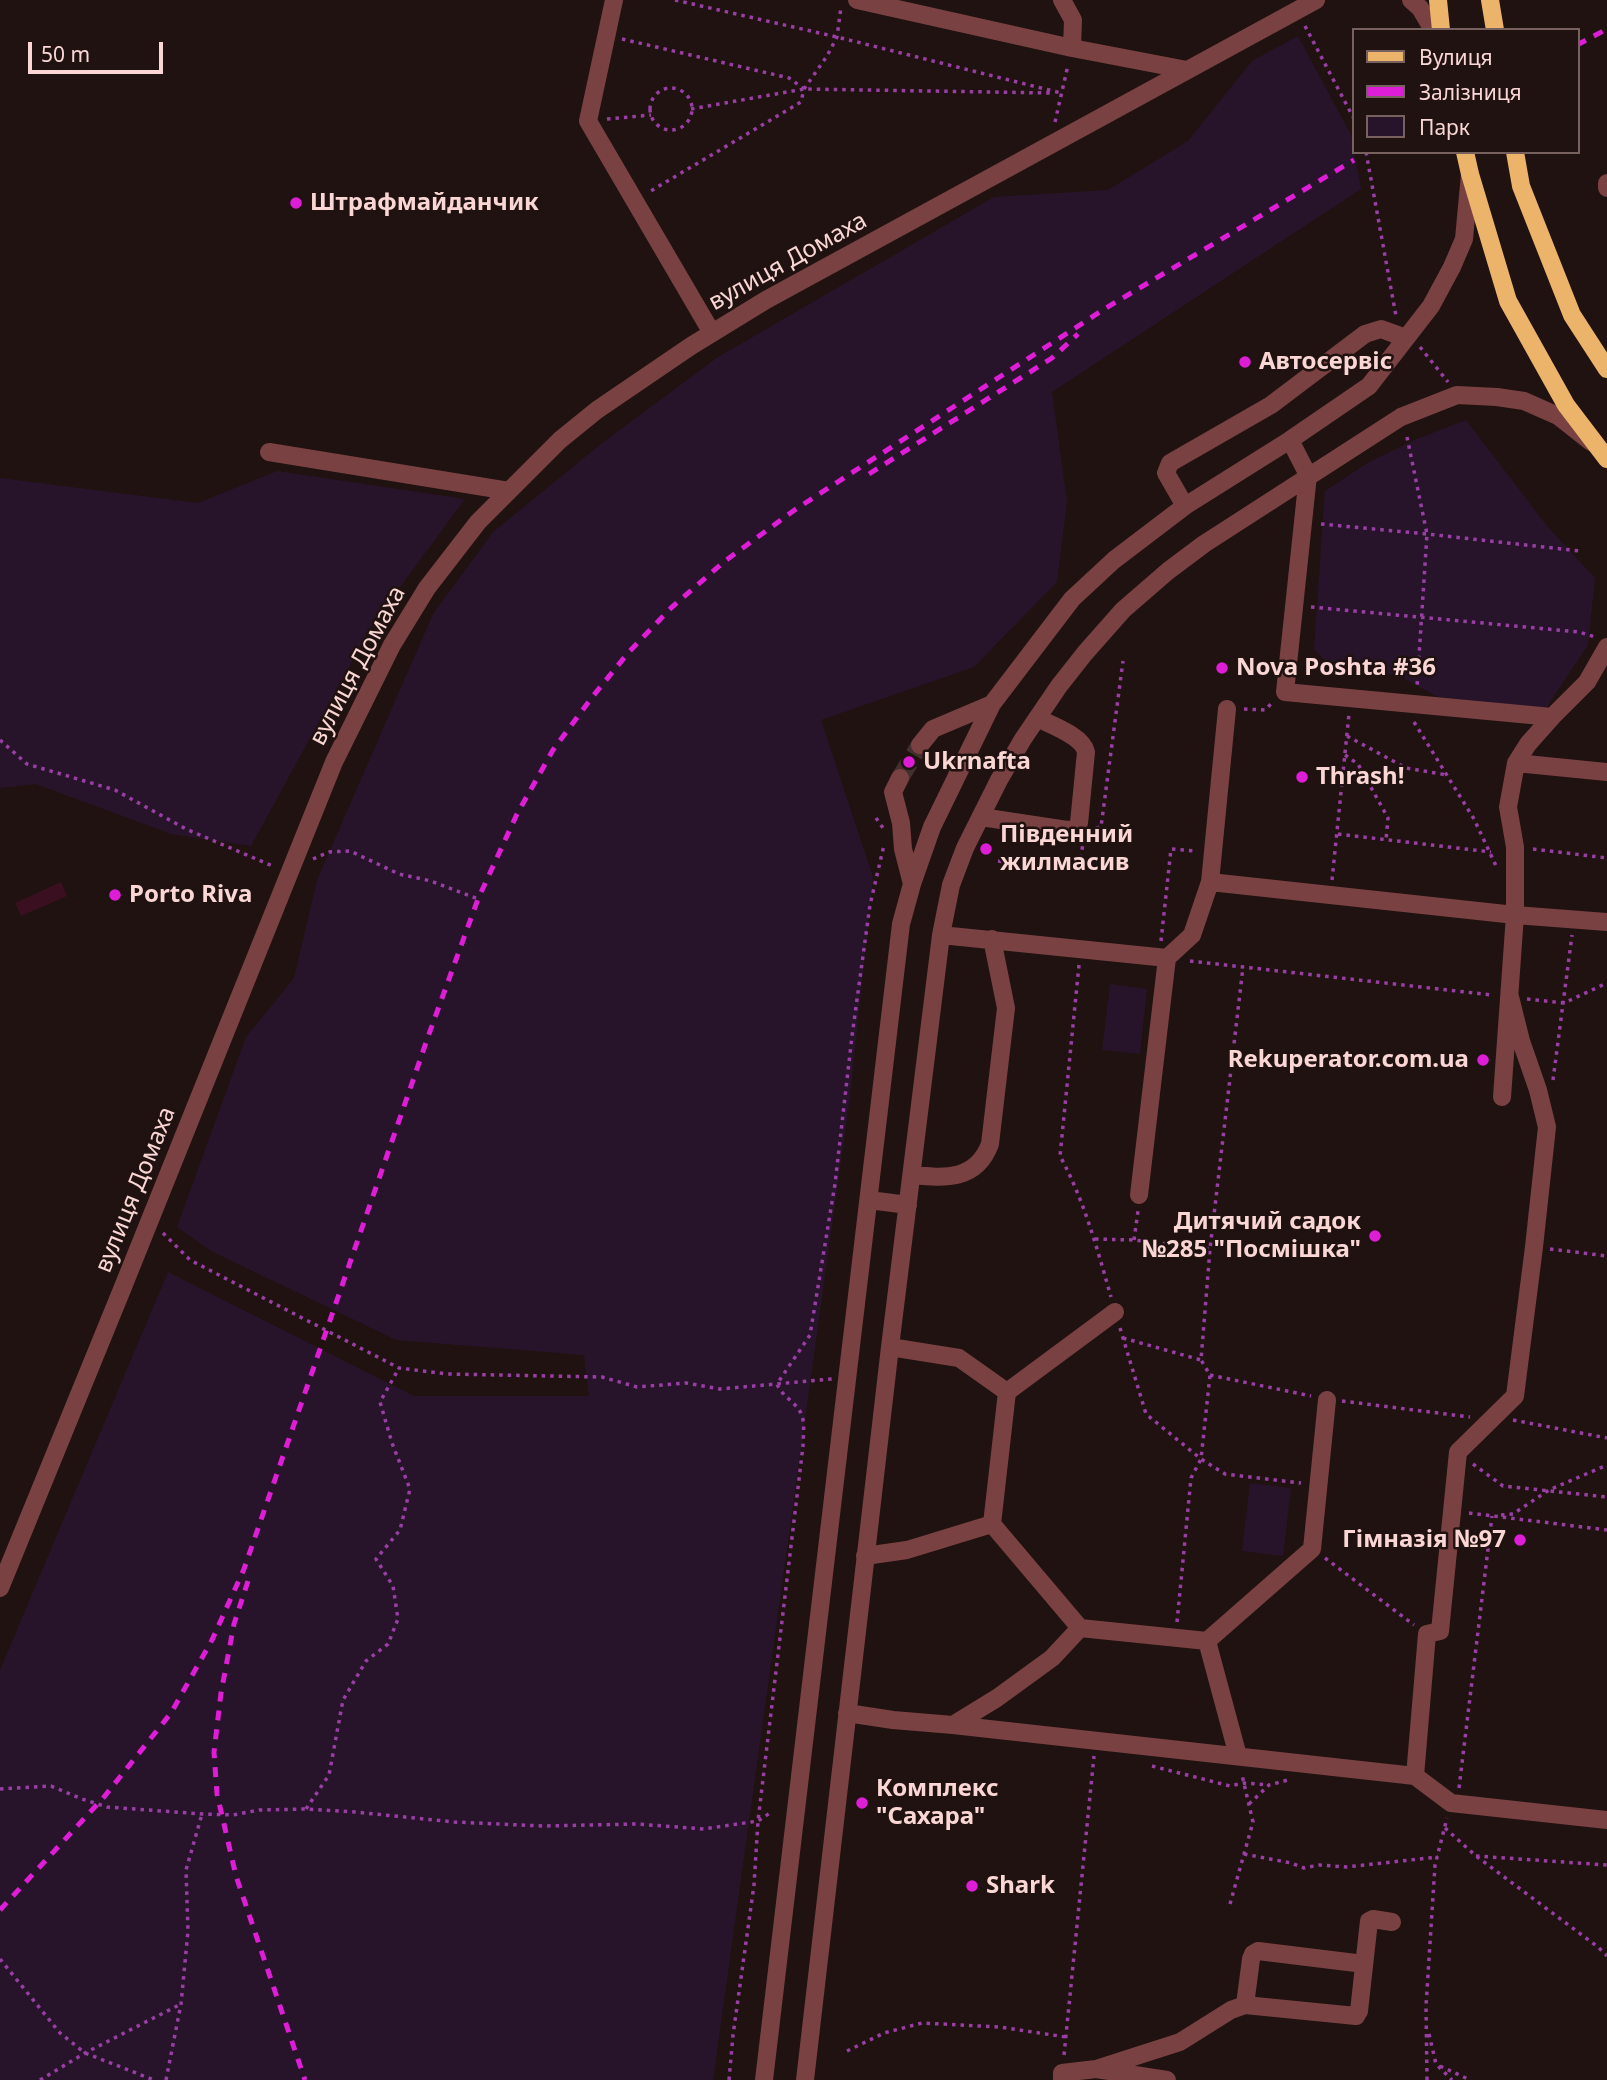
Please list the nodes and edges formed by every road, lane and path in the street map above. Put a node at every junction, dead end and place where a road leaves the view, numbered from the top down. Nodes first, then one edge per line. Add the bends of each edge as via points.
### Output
1 (614, 0) edge
2 (675, 0) edge
3 (842, 0) edge
4 (857, 0) edge
5 (1062, 0) edge
6 (1316, 0) edge
7 (1411, 0) edge
8 (1438, 0) edge
9 (1490, 0) edge
10 (1300, 16) dead end
11 (1432, 28) edge
12 (1441, 28) edge
13 (1495, 28) edge
14 (606, 36) junction
15 (837, 37) junction
16 (1072, 48) junction
17 (1187, 70) junction
18 (804, 89) junction
19 (1061, 93) junction
20 (691, 109) junction
21 (651, 115) junction
22 (1352, 115) edge
23 (588, 121) junction
24 (1051, 145) junction
25 (1366, 154) edge
26 (1465, 154) edge
27 (1515, 154) edge
28 (1470, 174) junction
29 (1607, 183) edge
30 (1607, 188) edge
31 (634, 201) junction
32 (712, 333) junction
33 (1408, 335) junction
34 (1607, 369) edge
35 (1457, 395) junction
36 (1407, 437) dead end
37 (1290, 440) junction
38 (269, 452) dead end
39 (1601, 452) edge
40 (1308, 475) junction
41 (509, 491) junction
42 (1185, 506) junction
43 (1304, 523) junction
44 (1427, 534) junction
45 (1580, 551) dead end
46 (1295, 605) junction
47 (1421, 617) junction
48 (1602, 643) edge
49 (1285, 692) junction
50 (1351, 698) junction
51 (1402, 702) junction
52 (992, 704) junction
53 (1227, 709) joint
54 (1552, 717) junction
55 (1037, 718) junction
56 (1347, 736) junction
57 (0, 740) edge
58 (920, 746) tunnel mouth
59 (1345, 755) junction
60 (1516, 763) junction
61 (1607, 772) edge
62 (1447, 775) junction
63 (900, 778) tunnel mouth
64 (981, 817) junction
65 (876, 818) dead end
66 (886, 832) dead end
67 (1338, 834) junction
68 (1386, 840) junction
69 (884, 843) dead end
70 (1515, 847) junction
71 (1491, 852) junction
72 (1213, 853) junction
73 (1607, 858) edge
74 (289, 873) junction
75 (1500, 877) dead end
76 (1210, 882) junction
77 (912, 884) junction
78 (1330, 895) junction
79 (478, 899) dead end
80 (1515, 915) junction
81 (1574, 919) junction
82 (1607, 922) edge
83 (941, 935) junction
84 (992, 939) junction
85 (1080, 949) junction
86 (1164, 950) junction
87 (1243, 967) junction
88 (1607, 983) edge
89 (1510, 997) junction
90 (1564, 1003) junction
91 (1553, 1086) dead end
92 (1502, 1097) dead end
93 (912, 1175) junction
94 (1139, 1195) joint
95 (869, 1200) junction
96 (908, 1205) junction
97 (151, 1219) junction
98 (1095, 1240) junction
99 (1134, 1240) junction
100 (1534, 1247) junction
101 (1210, 1249) junction
102 (1607, 1256) edge
103 (1115, 1312) junction
104 (1123, 1338) junction
105 (890, 1347) junction
106 (1201, 1360) junction
107 (399, 1368) junction
108 (1210, 1375) junction
109 (848, 1378) junction
110 (777, 1384) junction
111 (1007, 1392) junction
112 (1327, 1399) junction
113 (1491, 1419) junction
114 (1607, 1438) edge
115 (1458, 1452) junction
116 (1201, 1459) junction
117 (1607, 1465) edge
118 (1318, 1485) junction
119 (1549, 1490) junction
120 (1607, 1496) edge
121 (1453, 1511) junction
122 (1492, 1516) junction
123 (992, 1524) junction
124 (1607, 1530) edge
125 (1312, 1549) junction
126 (865, 1556) junction
127 (0, 1588) edge
128 (1080, 1628) junction
129 (1427, 1634) junction
130 (1175, 1637) junction
131 (1207, 1641) junction
132 (847, 1713) junction
133 (953, 1725) junction
134 (1096, 1740) junction
135 (1238, 1756) junction
136 (1149, 1766) dead end
137 (1415, 1776) junction
138 (1289, 1779) dead end
139 (1244, 1783) junction
140 (1269, 1785) junction
141 (0, 1789) edge
142 (1451, 1803) junction
143 (1249, 1804) junction
144 (306, 1809) junction
145 (770, 1813) dead end
146 (202, 1814) junction
147 (1607, 1820) edge
148 (758, 1821) junction
149 (1445, 1828) junction
150 (1244, 1854) junction
151 (1476, 1856) junction
152 (1438, 1857) junction
153 (1607, 1865) edge
154 (1230, 1904) dead end
155 (1392, 1922) dead end
156 (1607, 1956) edge
157 (0, 1959) edge
158 (1364, 1964) junction
159 (181, 2004) junction
160 (1245, 2005) junction
161 (1426, 2024) junction
162 (1066, 2037) junction
163 (847, 2051) dead end
164 (85, 2053) junction
165 (1436, 2064) junction
166 (1096, 2069) junction
167 (1062, 2077) edge
168 (40, 2080) edge
169 (154, 2080) edge
170 (166, 2080) edge
171 (729, 2080) edge
172 (764, 2080) edge
173 (805, 2080) edge
174 (1167, 2080) edge
175 (1427, 2080) edge
176 (1452, 2080) edge
177 (1470, 2080) edge

1 - 14 street
2 - 15 path
3 - 15 path
4 - 16 street
5 - 16 street via 1073,20
6 - 17 street, вулиця Домаха
7 - 11 street
8 - 12 main road
9 - 13 main road
10 - 22 path
14 - 18 path via 789,78
14 - 23 street
15 - 18 path
15 - 19 path
16 - 17 street
16 - 19 path
17 - 24 street, вулиця Домаха
18 - 19 path
18 - 20 path
18 - 31 path via 801,102
19 - 24 path
20 - 21 path via 686,122 674,129 659,126
20 - 21 path via 681,91 667,88 654,96
21 - 23 path
23 - 31 street
24 - 32 street, вулиця Домаха
25 - 33 path via 1396,316
26 - 28 main road
27 - 34 main road via 1521,186 1572,316
28 - 33 street via 1464,239 1431,306
28 - 39 main road via 1508,301 1566,405
29 - 30 street
31 - 32 street
32 - 41 street, вулиця Домаха via 597,410
33 - 35 path
33 - 37 street via 1369,386
33 - 42 street via 1381,329 1365,334 1271,405 1170,463 1166,474
35 - 39 street via 1524,401 1558,416
35 - 40 street via 1401,417
36 - 44 path
37 - 40 street
37 - 42 street
38 - 41 street
40 - 43 street
40 - 55 street via 1204,544 1132,603 1065,678
41 - 74 street, вулиця Домаха via 469,533 392,645 334,762
42 - 52 street via 1072,599
43 - 44 path
43 - 46 street
44 - 45 path
44 - 47 path
46 - 47 path
46 - 49 street
47 - 48 path via 1579,632
47 - 51 path via 1417,692
48 - 54 street via 1587,682
49 - 50 street
49 - 53 path via 1265,710
50 - 51 street
50 - 56 path
51 - 54 street
51 - 62 path
52 - 58 street via 933,729
52 - 77 street via 932,827
53 - 72 street
54 - 60 street
55 - 64 street
55 - 64 street via 1084,745 1076,829
56 - 59 path
56 - 62 path via 1406,768
57 - 74 path via 27,764 115,790 186,829
59 - 67 path
59 - 68 path via 1358,764 1388,818
60 - 61 street
60 - 70 street via 1508,807
62 - 71 path
63 - 77 street via 893,792
64 - 83 street via 951,885
65 - 66 path
67 - 68 path
67 - 78 path
68 - 71 path
69 - 110 path via 870,905 835,1184 810,1335
70 - 71 path
70 - 73 path
70 - 80 street
71 - 75 path
72 - 76 street
72 - 86 path via 1171,849
74 - 79 path via 329,852 350,852 399,874
74 - 97 street, вулиця Домаха
76 - 78 street
76 - 86 street via 1192,935
77 - 95 street via 901,924
78 - 80 street
80 - 81 street
80 - 89 street
81 - 82 street
81 - 90 path
83 - 84 street
83 - 93 street
84 - 85 street
84 - 93 street via 1006,1008 990,1144 979,1162 957,1176
85 - 86 street
85 - 98 path via 1060,1156
86 - 87 path
86 - 94 street
87 - 89 path
87 - 101 path
88 - 90 path
89 - 90 path
89 - 92 street
89 - 100 street via 1547,1127
90 - 91 path
93 - 96 street
94 - 99 path
95 - 96 street
95 - 109 street
96 - 105 street
97 - 107 path via 190,1260
97 - 127 street, вулиця Домаха
98 - 99 path
98 - 103 path
99 - 101 path
100 - 102 path
100 - 113 street via 1515,1396
101 - 106 path
103 - 104 path
103 - 111 street
104 - 106 path
104 - 116 path via 1146,1414
105 - 111 street via 959,1358
105 - 126 street
106 - 108 path
107 - 110 path via 447,1374 602,1377 637,1387 686,1383 720,1389
107 - 144 path via 380,1402 410,1489 400,1530 376,1559 393,1586 398,1619 388,1644 366,1661 343,1700 329,1775
108 - 112 path
108 - 116 path
109 - 110 path
109 - 172 street
110 - 148 path via 802,1415 803,1446
111 - 123 street
112 - 113 path
112 - 118 street
113 - 114 path
113 - 115 street
115 - 119 path via 1503,1486
115 - 121 street
116 - 118 path via 1225,1474
116 - 130 path via 1191,1478
117 - 119 path
118 - 125 street
119 - 120 path
119 - 122 path via 1513,1514
121 - 122 path
121 - 129 street via 1440,1631
122 - 124 path
122 - 142 path via 1460,1787
123 - 126 street via 907,1550
123 - 128 street
125 - 129 path
125 - 131 street
126 - 132 street
128 - 130 street
128 - 133 street via 1052,1658
129 - 137 street
130 - 131 street
131 - 135 street
132 - 133 street
132 - 173 street
133 - 134 street
134 - 135 street
134 - 162 path
135 - 137 street
135 - 139 path
136 - 139 path via 1230,1786
137 - 142 street
138 - 140 path
139 - 140 path
139 - 143 path
140 - 143 path
141 - 146 path via 51,1786 107,1807
142 - 147 street
142 - 149 path
143 - 150 path via 1253,1822
144 - 146 path
144 - 148 path via 544,1826 636,1824 704,1829
145 - 148 path
146 - 159 path via 186,1870 188,1931
148 - 171 path
149 - 151 path
149 - 152 path
150 - 152 path via 1304,1868
150 - 154 path
151 - 153 path
151 - 156 path
152 - 161 path
155 - 158 street via 1369,1921
157 - 164 path via 61,2033
158 - 160 street via 1258,1951 1251,1959
158 - 160 street via 1356,2017
159 - 164 path
159 - 170 path
160 - 166 street via 1180,2042
161 - 165 path
161 - 175 path
162 - 163 path via 922,2023 884,2033
162 - 167 path
164 - 168 path
164 - 169 path
165 - 176 path
165 - 177 path
166 - 167 street
166 - 174 street

